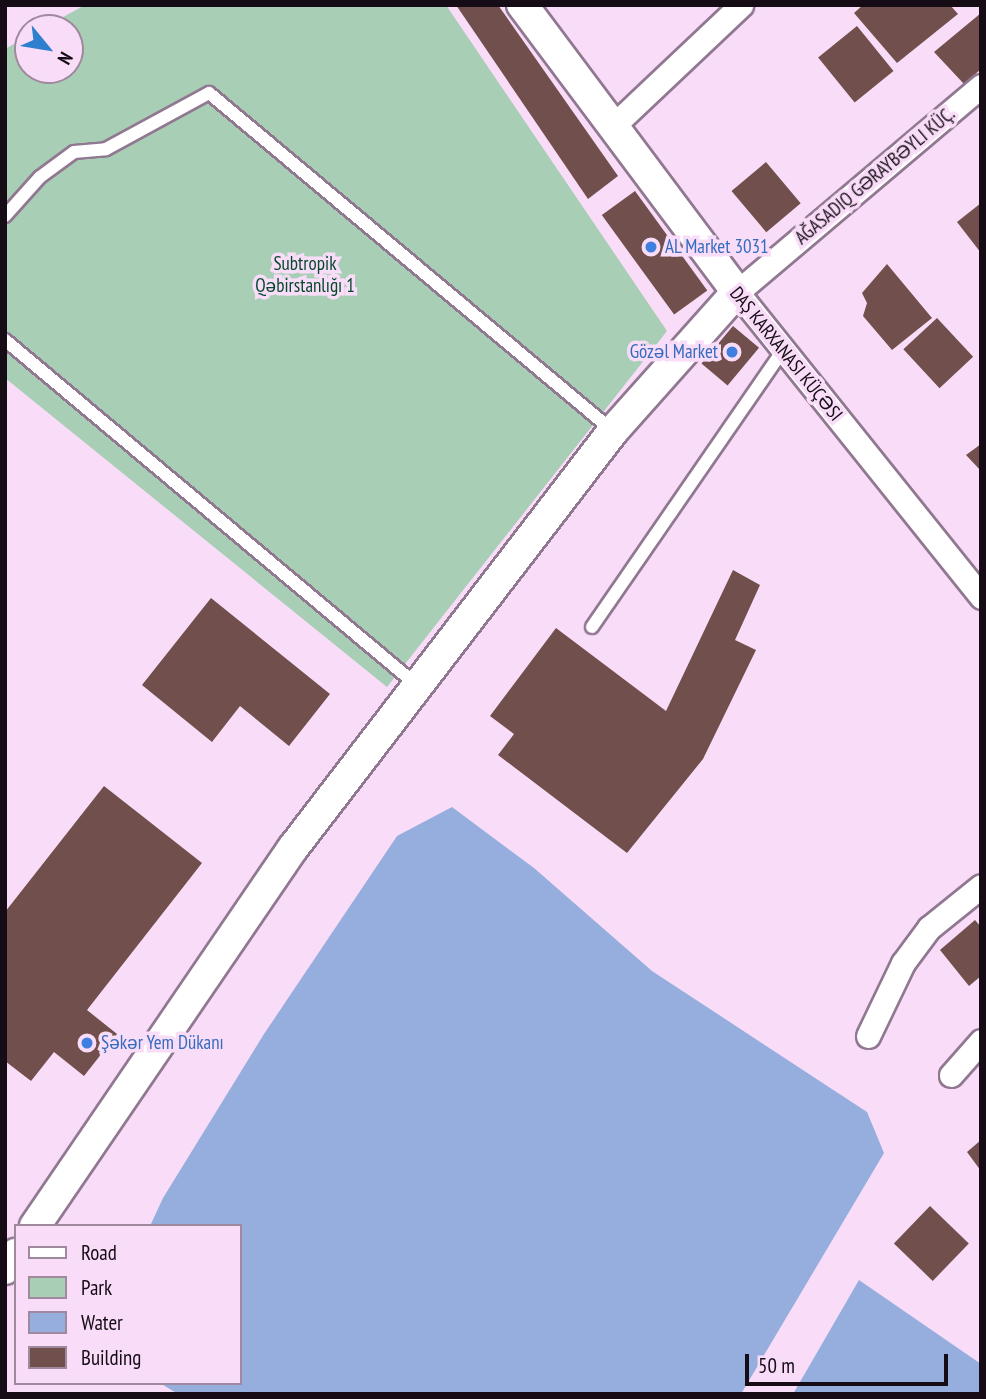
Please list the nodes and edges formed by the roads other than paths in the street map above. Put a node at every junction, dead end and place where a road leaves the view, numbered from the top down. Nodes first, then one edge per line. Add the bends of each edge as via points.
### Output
1 (522, 5) edge
2 (741, 5) edge
3 (981, 86) edge
4 (611, 128) junction
5 (5, 216) edge
6 (737, 292) junction
7 (5, 340) edge
8 (783, 350) junction
9 (613, 431) junction
10 (981, 597) edge
11 (592, 627) dead end
12 (418, 686) junction
13 (981, 886) edge
14 (867, 1036) dead end
15 (981, 1041) edge
16 (951, 1076) dead end
17 (36, 1224) edge

1 - 4 street
2 - 4 street
3 - 6 street
4 - 6 street
5 - 9 lane via 40,177 74,152 106,149 209,93
6 - 8 street
6 - 9 street
7 - 12 lane
8 - 10 street
8 - 11 lane
9 - 12 street
12 - 17 street via 293,848
13 - 14 street via 929,928 903,964
15 - 16 street

